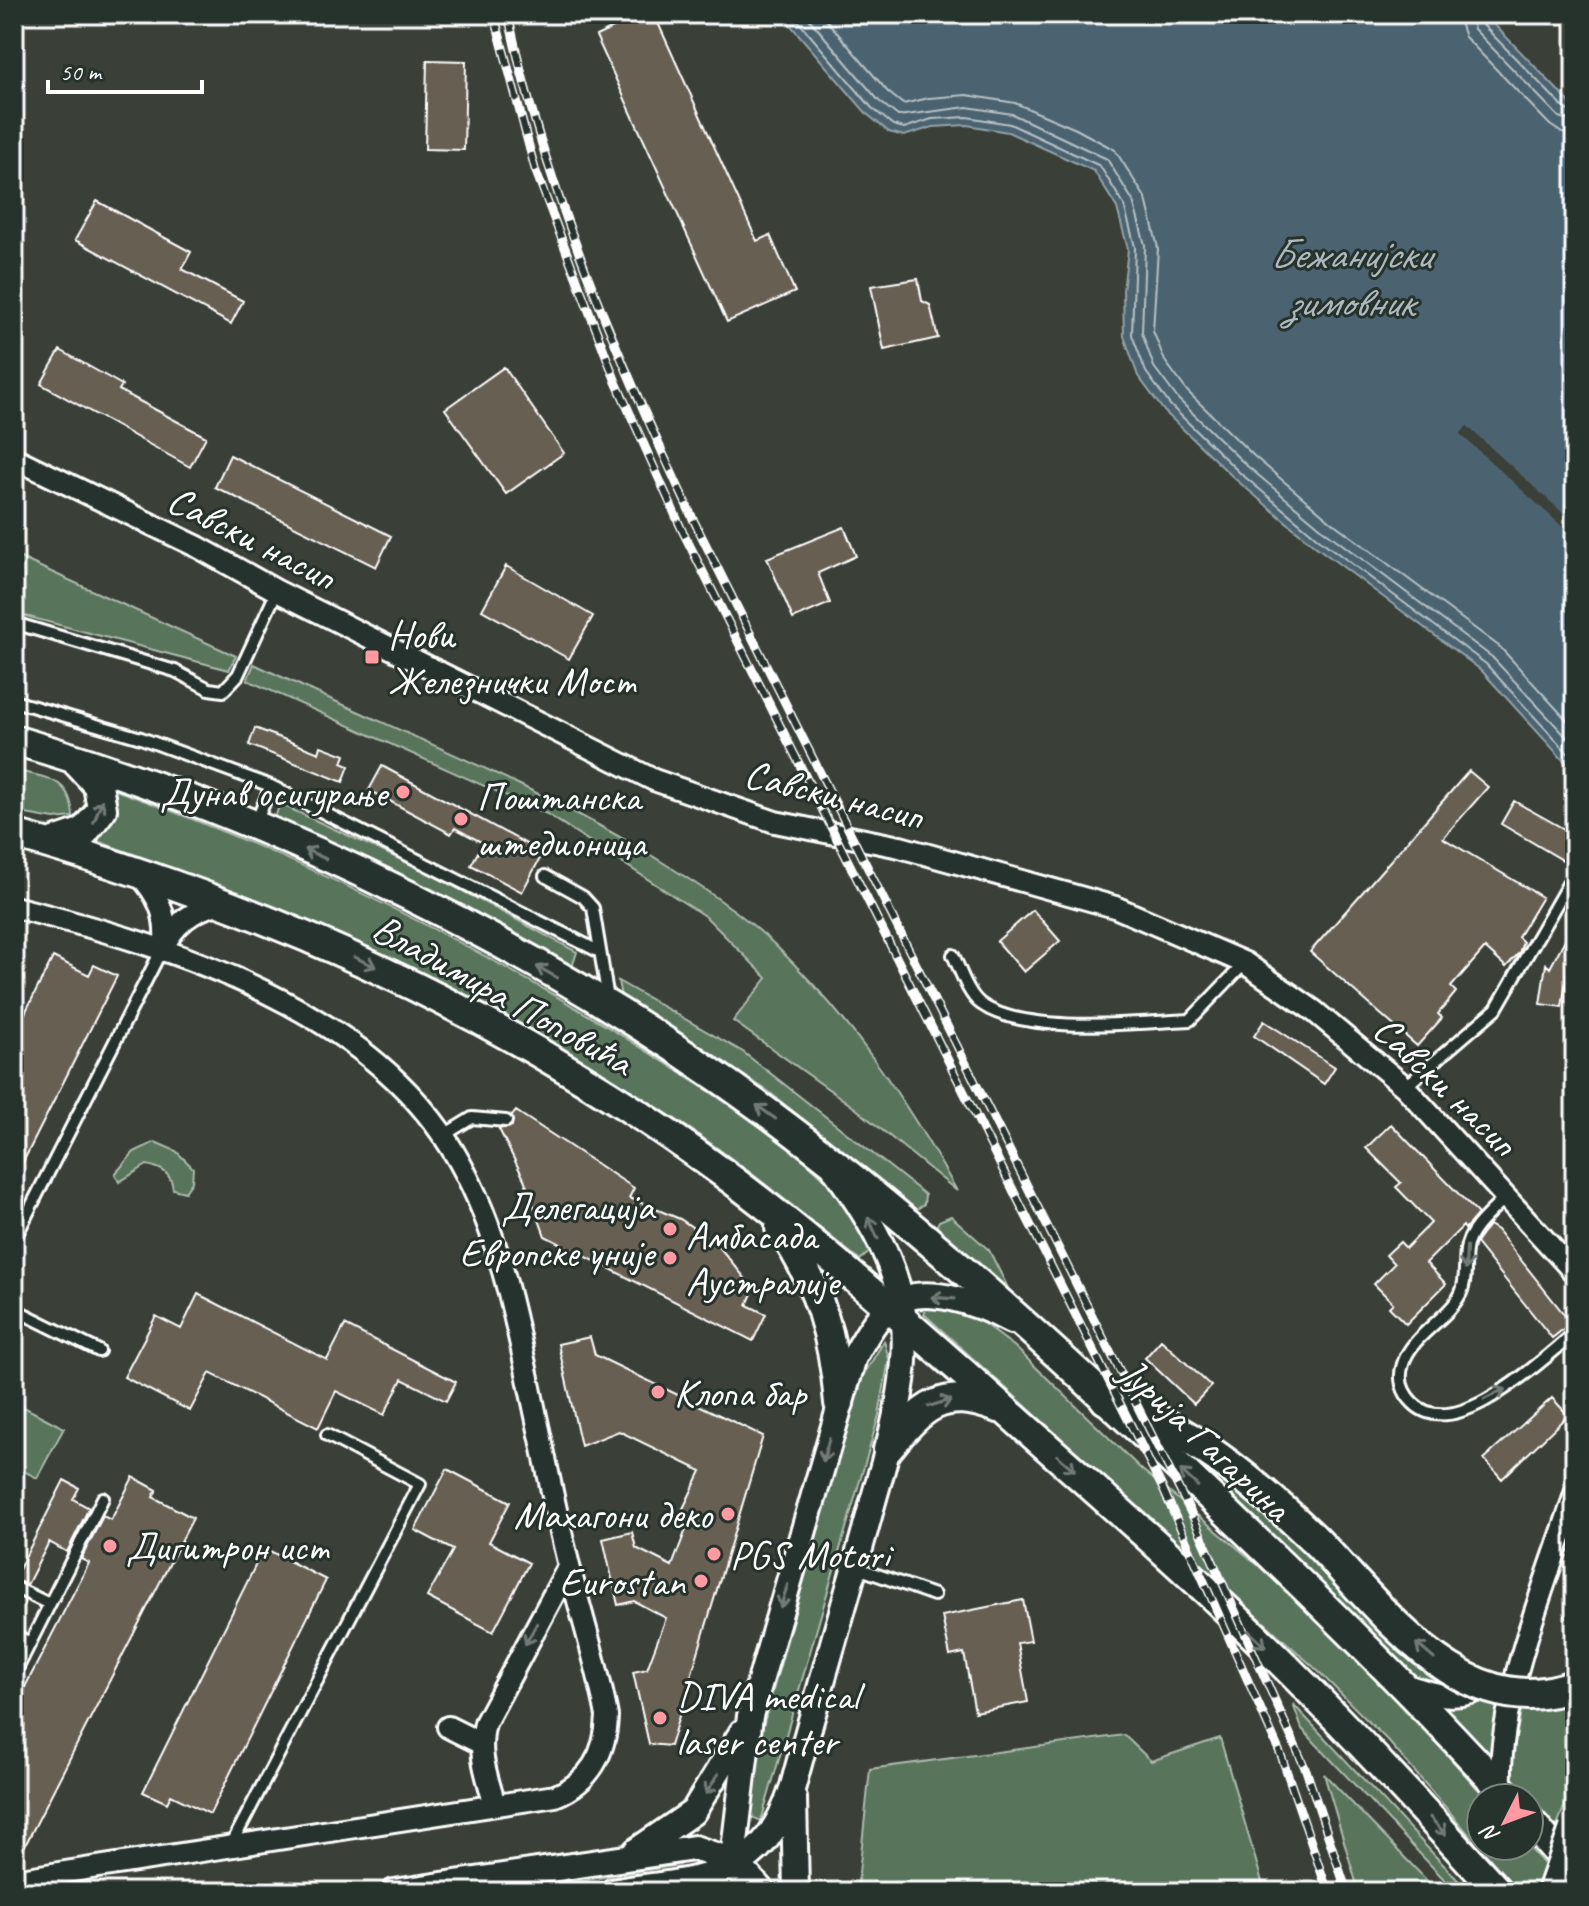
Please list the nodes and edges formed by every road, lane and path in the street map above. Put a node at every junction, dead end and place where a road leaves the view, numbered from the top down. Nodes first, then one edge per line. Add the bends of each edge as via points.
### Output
1 (14, 458) edge
2 (277, 591) junction
3 (14, 623) edge
4 (14, 701) edge
5 (14, 740) edge
6 (75, 759) junction
7 (271, 786) junction
8 (254, 826) junction
9 (14, 834) edge
10 (49, 844) junction
11 (1575, 872) edge
12 (138, 873) junction
13 (545, 876) dead end
14 (222, 903) junction
15 (14, 907) edge
16 (163, 947) junction
17 (598, 951) junction
18 (953, 955) dead end
19 (1245, 963) junction
20 (611, 1009) junction
21 (1405, 1087) junction
22 (506, 1121) dead end
23 (444, 1135) junction
24 (827, 1159) junction
25 (1508, 1196) junction
26 (761, 1202) junction
27 (14, 1240) edge
28 (1575, 1273) edge
29 (14, 1309) edge
30 (897, 1309) junction
31 (1033, 1333) junction
32 (1575, 1333) edge
33 (99, 1351) dead end
34 (1106, 1399) junction
35 (839, 1403) junction
36 (1007, 1412) junction
37 (327, 1435) dead end
38 (888, 1449) junction
39 (1575, 1494) edge
40 (103, 1498) dead end
41 (569, 1566) junction
42 (855, 1567) junction
43 (14, 1587) edge
44 (934, 1595) dead end
45 (49, 1604) junction
46 (14, 1635) edge
47 (30, 1643) junction
48 (1522, 1656) junction
49 (14, 1675) edge
50 (1400, 1683) junction
51 (1575, 1685) edge
52 (750, 1716) junction
53 (448, 1727) dead end
54 (480, 1743) junction
55 (1494, 1782) edge
56 (1504, 1782) edge
57 (793, 1786) junction
58 (495, 1805) junction
59 (1575, 1829) edge
60 (1545, 1838) edge
61 (229, 1849) junction
62 (627, 1856) junction
63 (732, 1872) edge
64 (1575, 1872) edge
65 (14, 1880) edge
66 (657, 1889) edge
67 (394, 1892) edge
68 (612, 1892) edge
69 (763, 1892) edge
70 (796, 1892) edge
71 (1498, 1892) edge
72 (1553, 1892) edge

1 - 2 street, Савски насип
2 - 3 lane via 238,675 223,691 175,671
2 - 19 street, Савски насип via 654,780 775,822 900,847 1115,907
4 - 7 lane via 141,738
5 - 6 main road, Владимира Поповића
6 - 8 main road, Владимира Поповића
10 -> 6 main road via 84,832 102,809 98,785
7 - 8 lane
7 - 17 lane
20 -> 8 main road, Владимира Поповића via 467,928
9 - 10 main road, Владимира Поповића
10 - 12 main road, Владимира Поповића
11 - 21 lane via 1496,1009
12 - 14 main road, Владимира Поповића
12 - 16 street via 154,889 163,909
13 - 17 lane via 593,908
14 - 16 street via 178,923
14 -> 26 main road, Владимира Поповића via 323,943 488,1025 618,1101
15 - 16 street
16 - 23 street via 348,1037 407,1088
16 - 27 lane
17 - 20 lane
18 - 19 lane via 978,1002 1002,1015 1111,1025 1190,1020
19 - 21 street, Савски насип via 1314,1011
24 -> 20 main road, Владимира Поповића via 721,1080
21 - 25 street, Савски насип
22 - 23 lane via 472,1118
23 - 41 street via 475,1196 509,1295
30 -> 24 street via 868,1218
24 - 31 main road, Јурија Гагарина
25 - 28 street, Савски насип
25 -> 32 lane via 1480,1223 1466,1246 1461,1293 1403,1362 1401,1385 1406,1396 1419,1409 1435,1413 1464,1410 1505,1389
26 - 30 main road, Владимира Поповића
26 - 35 main road via 814,1285 830,1333
29 - 33 lane
31 -> 30 street via 962,1300 937,1296
30 - 35 street via 854,1357
30 - 36 main road
30 - 38 street via 901,1370
31 - 34 main road, Јурија Гагарина
50 -> 34 main road, Јурија Гагарина
51 -> 34 main road, bridge via 1544,1694 1511,1693 1457,1674 1419,1646 1270,1497 1156,1419
35 -> 52 street
38 -> 36 main road via 934,1402 974,1400
36 -> 71 main road via 1276,1656
37 - 61 lane via 420,1484
38 - 42 street
39 - 48 street
40 - 45 lane
41 -> 54 street via 485,1723
41 - 58 street via 607,1716 601,1753 590,1772 570,1789
42 - 44 lane
42 - 57 street
43 - 45 lane
45 - 47 lane
46 - 47 lane
47 - 49 lane
48 - 50 street via 1500,1681 1473,1695 1445,1697
48 - 56 street via 1502,1749
50 - 55 main road, Јурија Гагарина
52 -> 62 street via 699,1805
52 - 63 street
53 - 54 street
54 - 58 street
57 - 63 street via 777,1827
57 - 70 street
58 - 61 street
59 - 72 main road, bridge
60 - 64 main road
61 - 65 street
62 - 63 street via 694,1848
62 - 67 street
63 - 66 street
63 - 69 street
66 - 68 street

